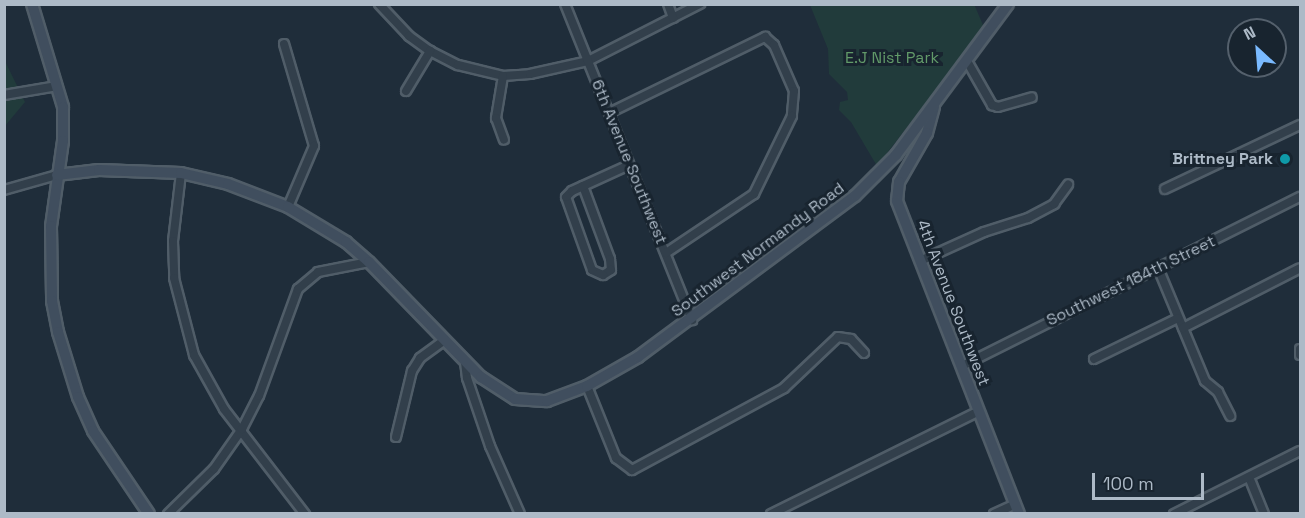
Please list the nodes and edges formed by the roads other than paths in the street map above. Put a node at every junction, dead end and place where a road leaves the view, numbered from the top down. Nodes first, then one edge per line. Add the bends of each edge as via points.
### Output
1 (32, 4) edge
2 (380, 4) edge
3 (565, 4) edge
4 (668, 4) edge
5 (700, 4) edge
6 (1008, 4) edge
7 (673, 18) junction
8 (284, 44) dead end
9 (430, 51) junction
10 (588, 61) junction
11 (967, 61) junction
12 (503, 75) junction
13 (57, 86) junction
14 (406, 91) dead end
15 (4, 95) edge
16 (1032, 98) dead end
17 (935, 104) junction
18 (609, 113) junction
19 (1300, 125) edge
20 (504, 140) dead end
21 (629, 165) junction
22 (181, 173) junction
23 (57, 175) junction
24 (1068, 185) dead end
25 (583, 186) junction
26 (1165, 189) dead end
27 (4, 190) edge
28 (1300, 197) edge
29 (288, 207) junction
30 (666, 253) junction
31 (920, 261) junction
32 (369, 262) junction
33 (1158, 268) junction
34 (1300, 268) edge
35 (1179, 318) junction
36 (692, 320) junction
37 (1183, 328) junction
38 (445, 340) junction
39 (1300, 349) edge
40 (864, 353) dead end
41 (1300, 355) edge
42 (1094, 359) dead end
43 (465, 362) junction
44 (962, 366) junction
45 (587, 386) junction
46 (979, 411) junction
47 (1230, 416) dead end
48 (242, 429) junction
49 (396, 437) dead end
50 (1300, 451) edge
51 (1249, 477) junction
52 (1017, 509) edge
53 (149, 513) edge
54 (168, 513) edge
55 (305, 513) edge
56 (520, 513) edge
57 (771, 513) edge
58 (994, 513) edge
59 (1174, 513) edge
60 (1264, 513) edge

1 - 13 street
2 - 9 street via 409,36
3 - 10 street, 6th Avenue Southwest
4 - 7 street
5 - 7 street
6 - 11 street, Southwest Normandy Road
7 - 10 street
8 - 29 street via 314,146
9 - 12 street via 458,65
9 - 14 street
10 - 12 street via 530,74
10 - 18 street, 6th Avenue Southwest
11 - 16 street via 992,105 998,107
11 - 17 street, Southwest Normandy Road
12 - 20 street via 496,118
13 - 15 street
13 - 23 street via 64,120
17 - 31 street, 4th Avenue Southwest via 927,133 897,191
17 - 36 street, Southwest Normandy Road via 896,154 855,196
18 - 21 street, 6th Avenue Southwest
18 - 30 street via 759,38 770,39 774,45 795,102 780,146 754,194
19 - 26 street
21 - 25 street
21 - 30 street, 6th Avenue Southwest
22 - 23 street, Southwest Normandy Road via 99,170
22 - 29 street, Southwest Normandy Road via 228,184
22 - 48 street via 173,241 183,323 206,383
23 - 27 street
23 - 53 street via 51,270 54,311 66,364 107,457
24 - 31 street via 1054,204 1028,218 984,232
25 - 25 street via 572,191 566,203 592,270 603,274 611,270 610,260
28 - 33 street, Southwest 184th Street
29 - 32 street, Southwest Normandy Road via 346,242
30 - 36 street, 6th Avenue Southwest
31 - 44 street, 4th Avenue Southwest
32 - 38 street, Southwest Normandy Road
32 - 48 street via 318,272 298,290 259,396
33 - 35 street
33 - 44 street, Southwest 184th Street
34 - 37 street
35 - 37 street
35 - 42 street
36 - 45 street, Southwest Normandy Road
37 - 47 street via 1205,381 1218,392
38 - 43 street, Southwest Normandy Road
38 - 49 street via 420,358 412,371
39 - 41 street
40 - 45 street via 851,339 838,337 784,388 640,469 626,469 616,458
43 - 45 street, Southwest Normandy Road via 499,389 530,402 547,401
43 - 56 street via 466,378 490,446
44 - 46 street, 4th Avenue Southwest
46 - 52 street, 4th Avenue Southwest
46 - 57 street
48 - 54 street via 214,469
48 - 55 street
50 - 51 street
51 - 59 street
51 - 60 street
52 - 58 street

